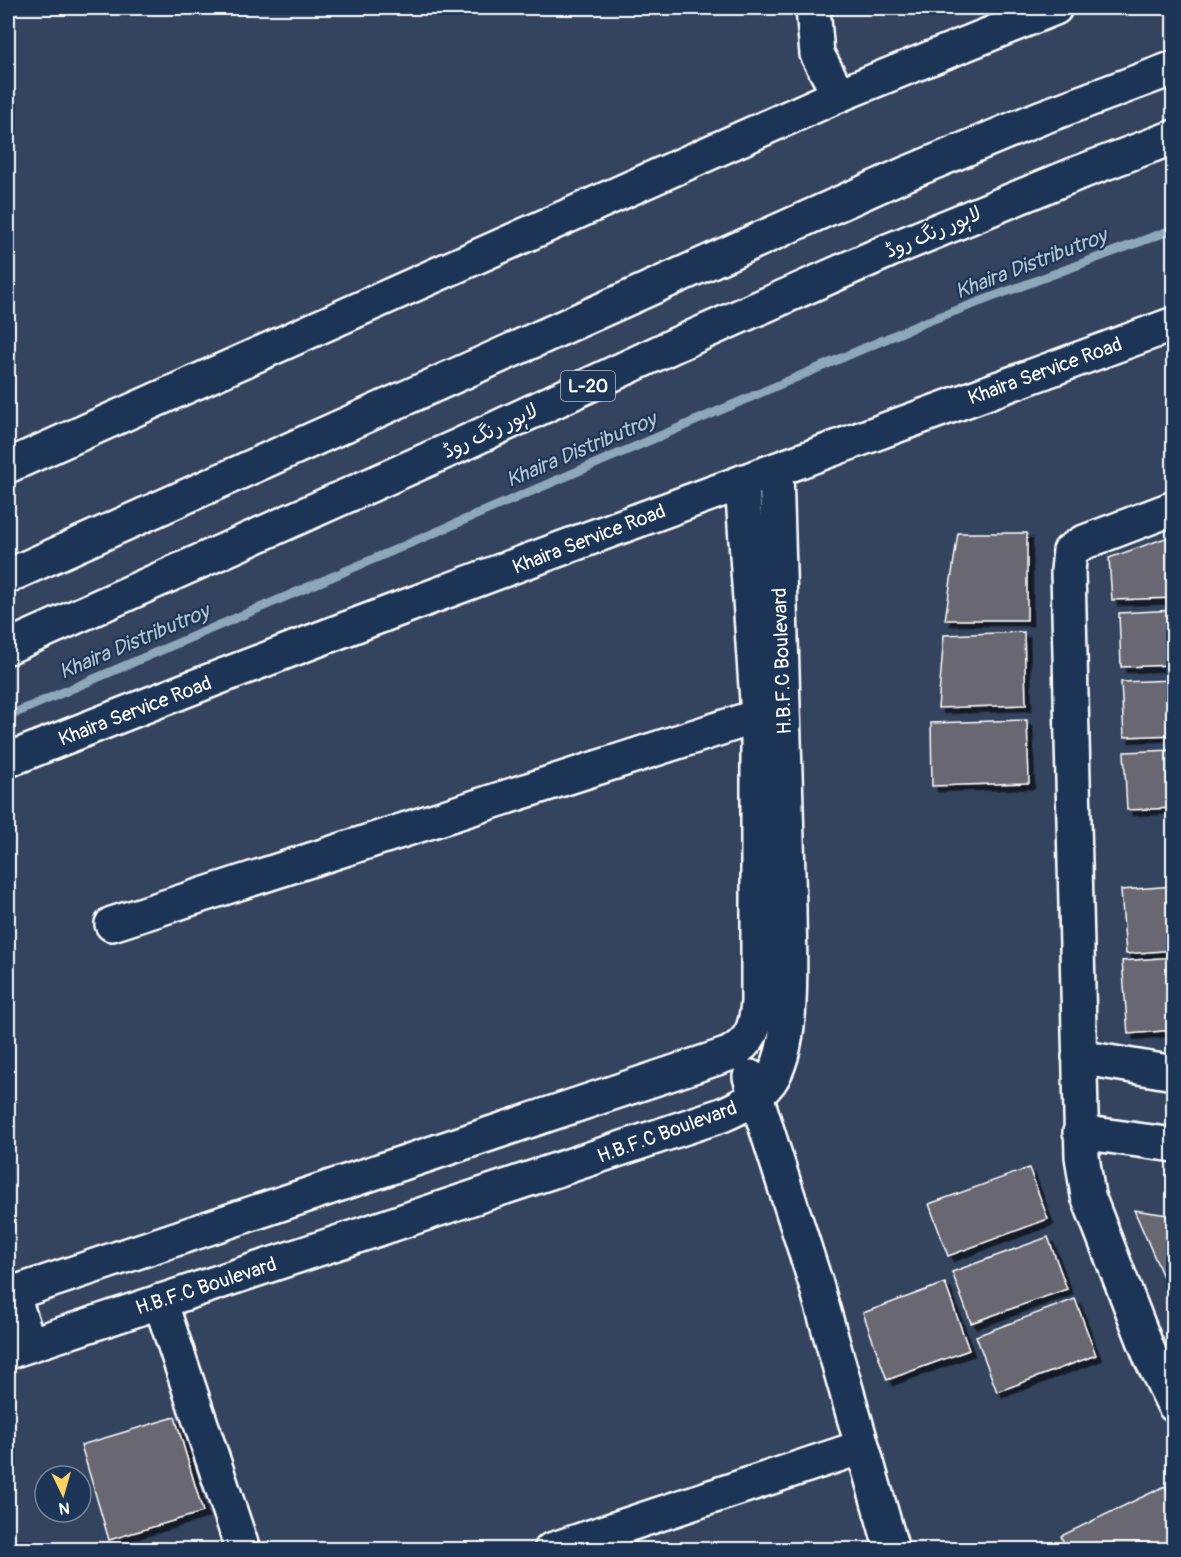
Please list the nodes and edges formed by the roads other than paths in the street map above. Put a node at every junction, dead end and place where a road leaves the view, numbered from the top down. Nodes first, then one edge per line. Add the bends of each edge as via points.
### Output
1 (813, 8) edge
2 (1055, 8) edge
3 (1020, 14) edge
4 (1173, 68) edge
5 (839, 95) junction
6 (1173, 137) edge
7 (1173, 324) edge
8 (8, 466) edge
9 (776, 470) junction
10 (742, 482) junction
11 (1173, 508) edge
12 (8, 576) edge
13 (8, 647) edge
14 (758, 716) junction
15 (8, 760) edge
16 (112, 924) dead end
17 (739, 1049) junction
18 (1079, 1057) junction
19 (1173, 1073) edge
20 (757, 1096) junction
21 (1080, 1132) junction
22 (1173, 1145) edge
23 (10, 1294) edge
24 (160, 1301) junction
25 (18, 1348) edge
26 (1173, 1405) edge
27 (862, 1448) junction
28 (563, 1548) edge
29 (243, 1550) edge
30 (892, 1550) edge

1 - 5 main road via 817,54
2 - 3 main road
3 - 5 main road
4 - 12 main road via 903,175
5 - 8 main road
6 - 13 main road, لاہور رنگ روڈ / L-20 via 890,249
7 - 9 main road, Khaira Service Road
9 - 10 main road, Khaira Service Road
9 - 20 main road, H.B.F.C Boulevard via 789,981 782,1054 771,1079
10 - 14 main road, H.B.F.C Boulevard
10 - 15 main road, Khaira Service Road
11 - 18 main road via 1070,550
14 - 16 main road
14 - 17 main road, H.B.F.C Boulevard via 758,1002 751,1033
17 - 20 main road
17 - 23 main road
18 - 19 main road
18 - 21 main road
20 - 24 main road, H.B.F.C Boulevard via 722,1115
20 - 27 main road
21 - 22 main road
21 - 26 main road via 1088,1196
23 - 25 main road
24 - 25 main road, H.B.F.C Boulevard
24 - 29 main road
27 - 28 main road
27 - 30 main road

